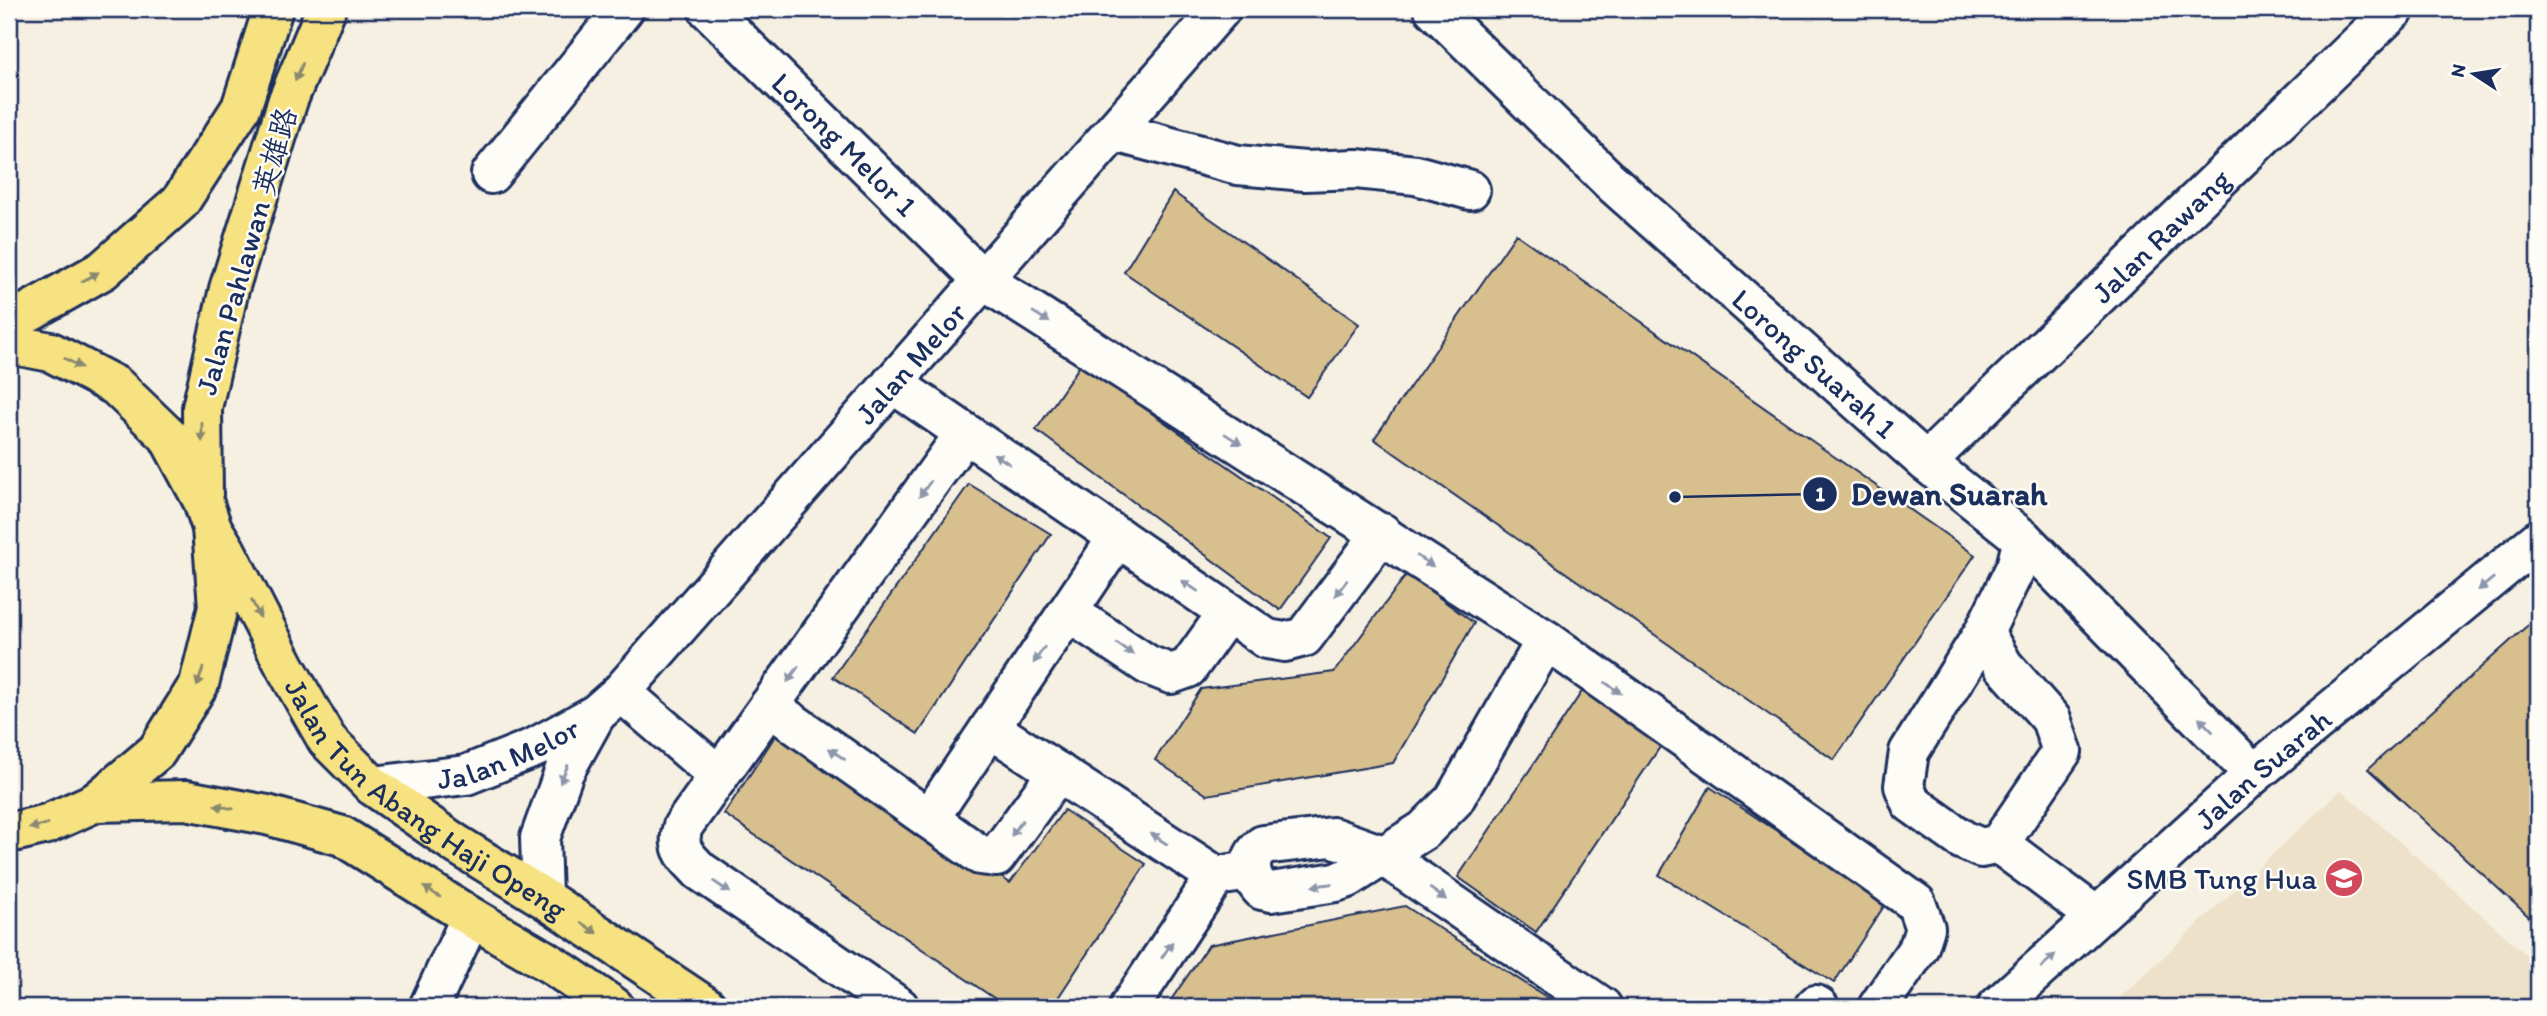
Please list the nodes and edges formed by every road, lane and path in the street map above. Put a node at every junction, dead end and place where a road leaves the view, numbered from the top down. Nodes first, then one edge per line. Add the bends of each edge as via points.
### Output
1 (273, 9) edge
2 (326, 9) edge
3 (624, 9) edge
4 (708, 9) edge
5 (1221, 9) edge
6 (1434, 9) edge
7 (2395, 9) edge
8 (1115, 132) junction
9 (491, 174) dead end
10 (1470, 190) dead end
11 (984, 280) junction
12 (9, 323) edge
13 (9, 344) edge
14 (892, 383) junction
15 (965, 433) junction
16 (1926, 462) junction
17 (207, 514) junction
18 (1382, 533) junction
19 (1118, 537) junction
20 (2023, 539) junction
21 (2538, 540) edge
22 (1068, 612) junction
23 (1228, 612) junction
24 (1984, 632) junction
25 (1546, 640) junction
26 (609, 703) junction
27 (769, 706) junction
28 (990, 728) junction
29 (1058, 772) junction
30 (2254, 774) junction
31 (719, 776) junction
32 (373, 786) junction
33 (96, 802) junction
34 (929, 819) junction
35 (9, 832) edge
36 (1999, 844) junction
37 (1382, 855) junction
38 (1234, 874) junction
39 (542, 897) junction
40 (2096, 916) junction
41 (471, 917) junction
42 (598, 1003) edge
43 (429, 1007) edge
44 (707, 1007) edge
45 (899, 1007) edge
46 (1129, 1007) edge
47 (1602, 1007) edge
48 (1878, 1007) edge
49 (1997, 1007) edge

12 -> 1 main road, Jalan Pahlawan 英雄路 via 103,270 180,202 241,108
2 -> 17 main road, Jalan Pahlawan 英雄路 via 288,100 229,289 202,408
3 - 9 street
4 - 11 street, Lorong Melor 1
5 - 8 street, Jalan Melor
6 - 16 street, Lorong Suarah 1 via 1610,181
7 - 16 street, Jalan Rawang
8 - 10 street via 1238,165 1416,175
8 - 11 street, Jalan Melor
11 - 14 street, Jalan Melor
11 -> 18 street, Lorong Melor 1
13 -> 17 main road, Jalan Tun Abang Haji Openg via 51,352 116,386 169,436
14 - 15 street
14 - 26 street, Jalan Melor
19 -> 15 street
15 -> 27 street
16 - 20 street, Lorong Suarah 1
17 -> 32 main road, Jalan Tun Abang Haji Openg via 327,740
17 -> 33 main road, Jalan Pahlawan 英雄路 via 218,607 199,684 158,751
18 -> 23 street via 1304,637 1285,642 1267,639
18 -> 25 street, Lorong Melor 1
19 - 22 street
23 -> 19 street
20 - 24 street via 2016,567
30 -> 20 street, Lorong Suarah 1
21 -> 30 street, Jalan Suarah
22 -> 23 street via 1148,665 1171,674 1188,668
22 -> 28 street
24 - 36 street via 2003,664 2052,719 2062,751
24 - 36 street via 1909,752 1904,786 1912,803 1963,840 1981,848
25 - 37 street via 1454,800 1424,830
25 -> 48 street, Lorong Melor 1 via 1916,903 1926,928 1919,947
26 - 31 street
26 - 32 street, Jalan Melor via 536,747 466,775
26 -> 39 street, Jalan Melor via 564,772 540,838
27 - 31 street
34 -> 27 street
28 - 29 street
28 - 34 street
29 -> 34 street via 996,857 980,855
38 -> 29 street
30 - 40 street, Jalan Suarah
31 -> 45 street via 683,826 679,838 682,853 700,871
32 - 39 main road, Jalan Tun Abang Haji Openg
33 -> 35 main road via 47,824
41 -> 33 main road, Jalan Tun Abang Haji Openg via 342,836 186,800
36 - 40 street
37 - 38 street via 1348,878 1271,892 1262,890 1251,877
37 -> 47 street
46 -> 38 street
39 -> 44 main road, Jalan Tun Abang Haji Openg
49 -> 40 street, Jalan Suarah
41 - 42 main road, Jalan Tun Abang Haji Openg via 551,964
41 - 43 street

